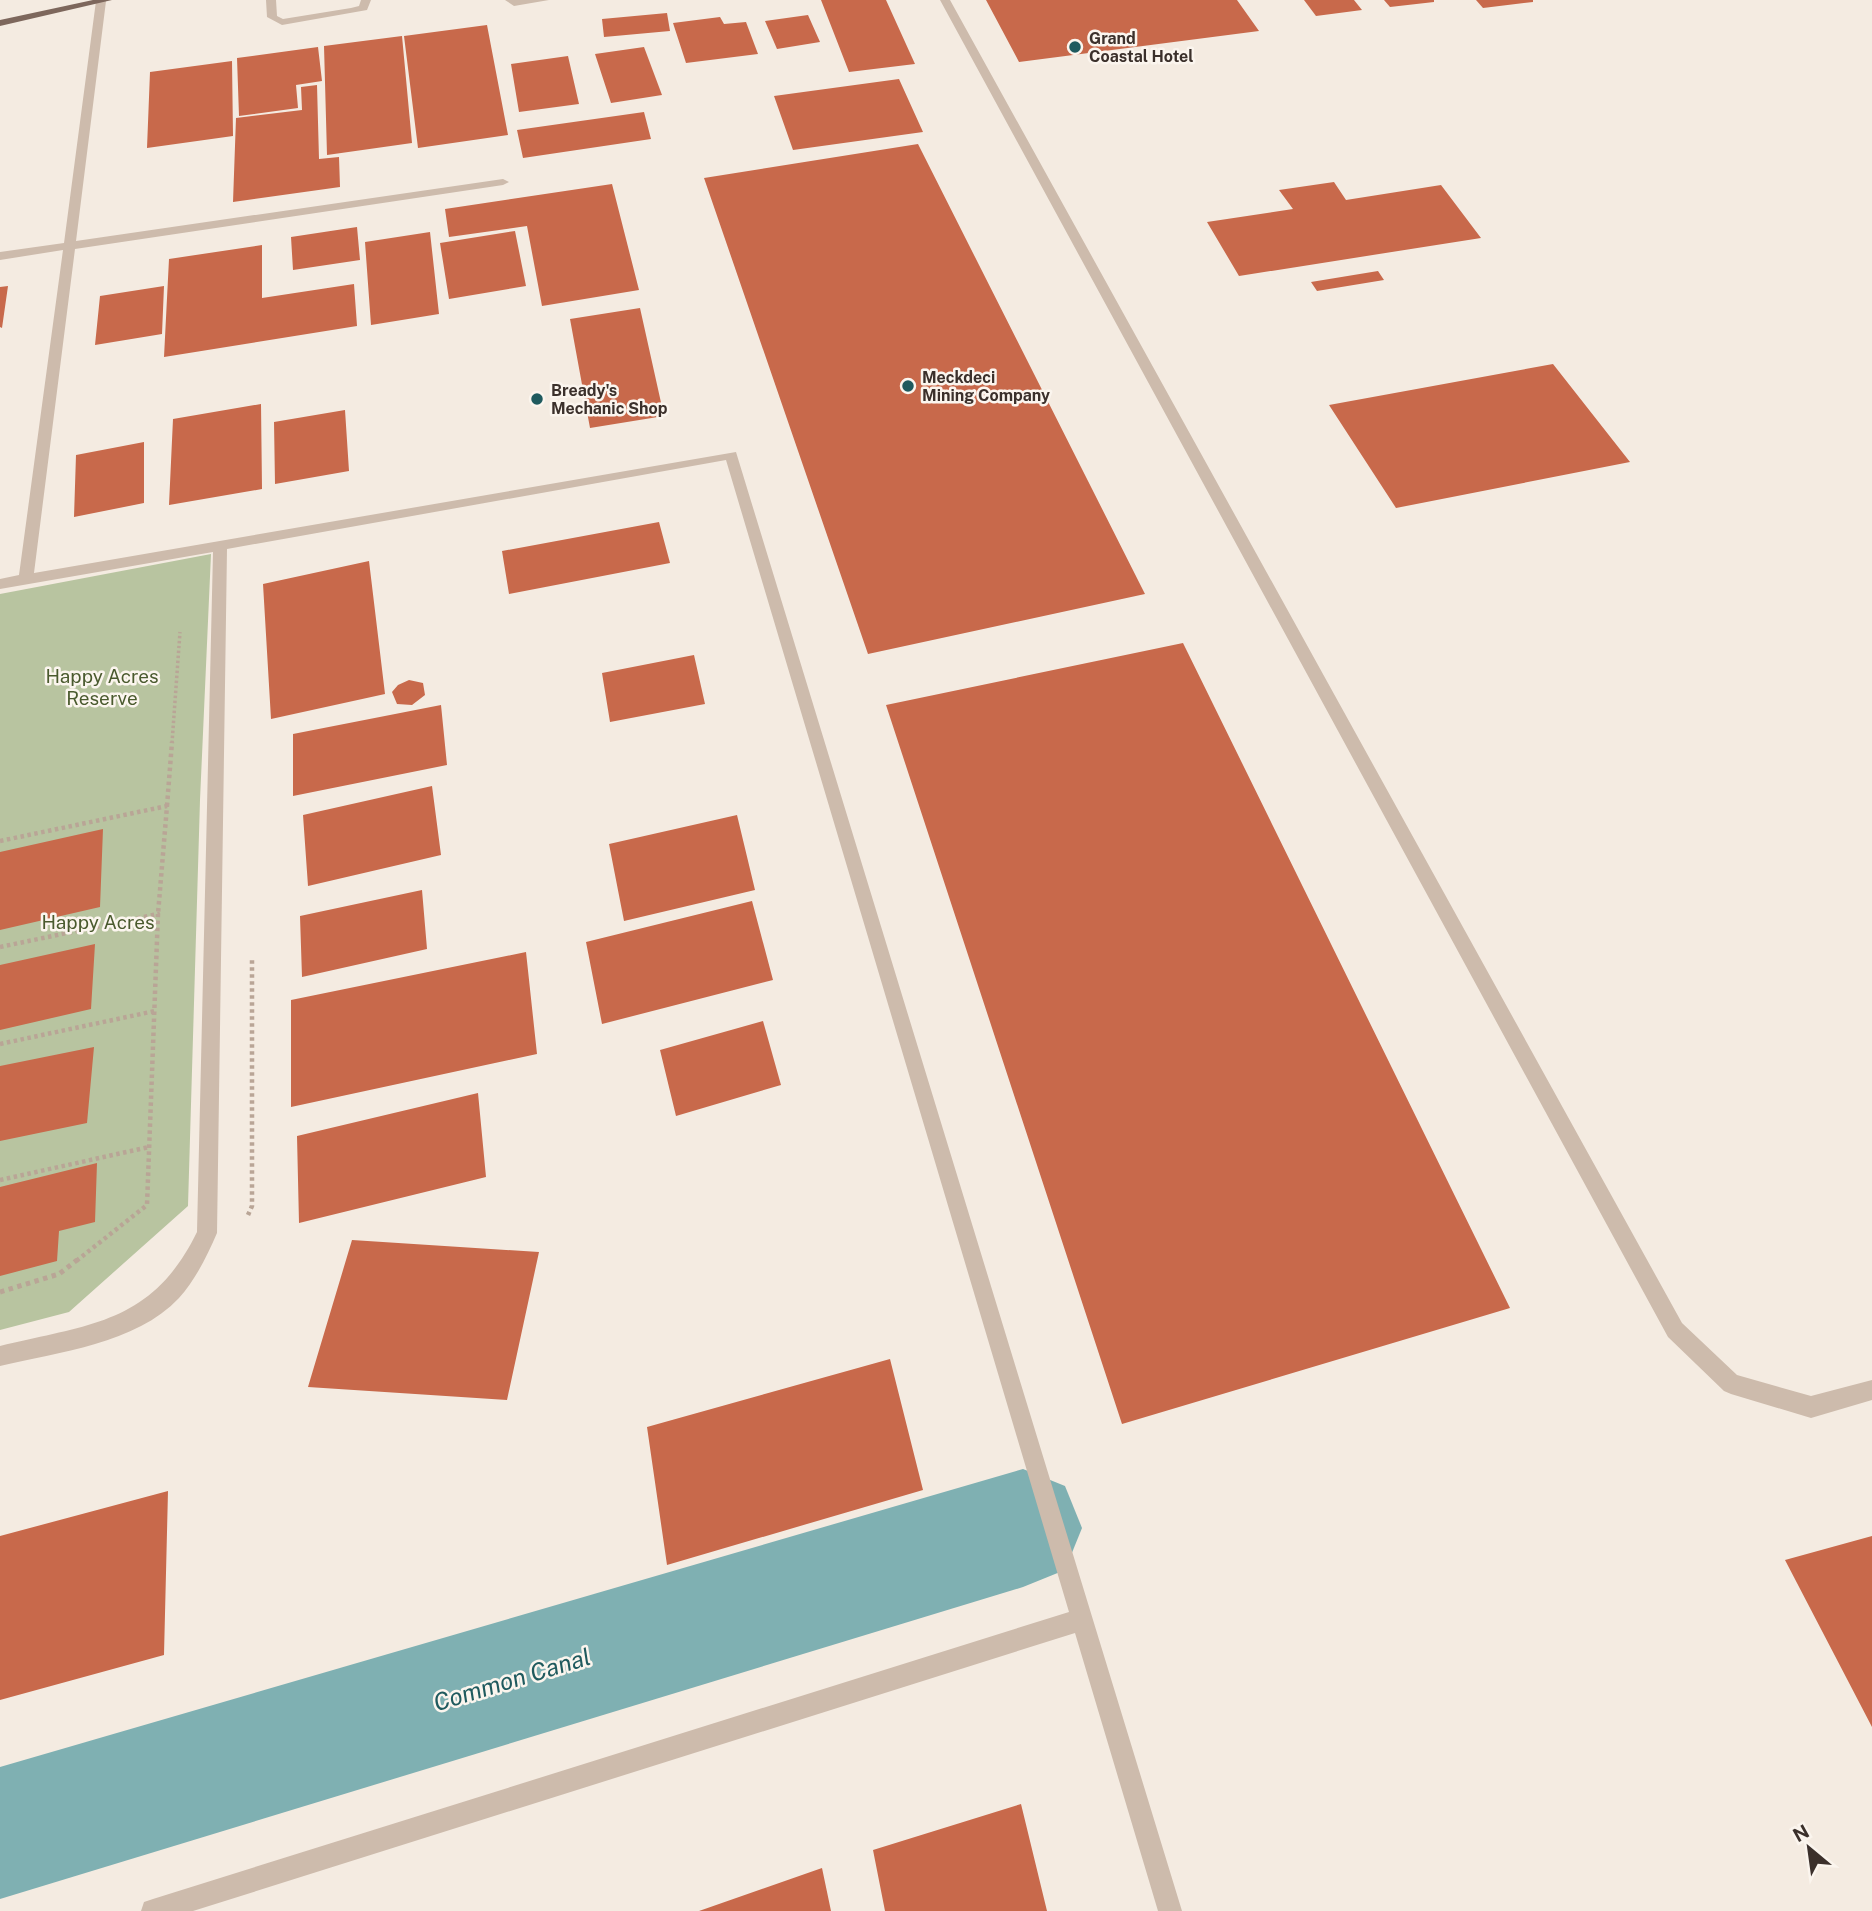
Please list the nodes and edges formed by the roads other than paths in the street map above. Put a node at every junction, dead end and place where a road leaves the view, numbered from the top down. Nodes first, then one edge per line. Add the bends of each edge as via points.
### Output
1 (107, 0) edge
2 (271, 0) edge
3 (366, 0) edge
4 (510, 0) edge
5 (544, 0) edge
6 (945, 0) edge
7 (102, 1) edge
8 (0, 23) edge
9 (503, 182) dead end
10 (69, 245) junction
11 (0, 256) edge
12 (220, 544) junction
13 (26, 579) junction
14 (0, 584) edge
15 (0, 1356) edge
16 (1872, 1390) edge
17 (1082, 1619) junction
18 (210, 1902) edge
19 (153, 1911) edge
20 (1170, 1911) edge

1 - 7 main road
2 - 3 street via 272,17 282,22 352,12 363,8
4 - 5 street
6 - 16 street via 1675,1330 1731,1384 1811,1407
7 - 8 main road
7 - 10 street
9 - 10 street
10 - 11 street
10 - 13 street
12 - 13 street
12 - 15 street via 207,1233 186,1274 155,1305 123,1323
12 - 17 street via 731,455
13 - 14 street
17 - 18 street
17 - 20 street
18 - 19 street

